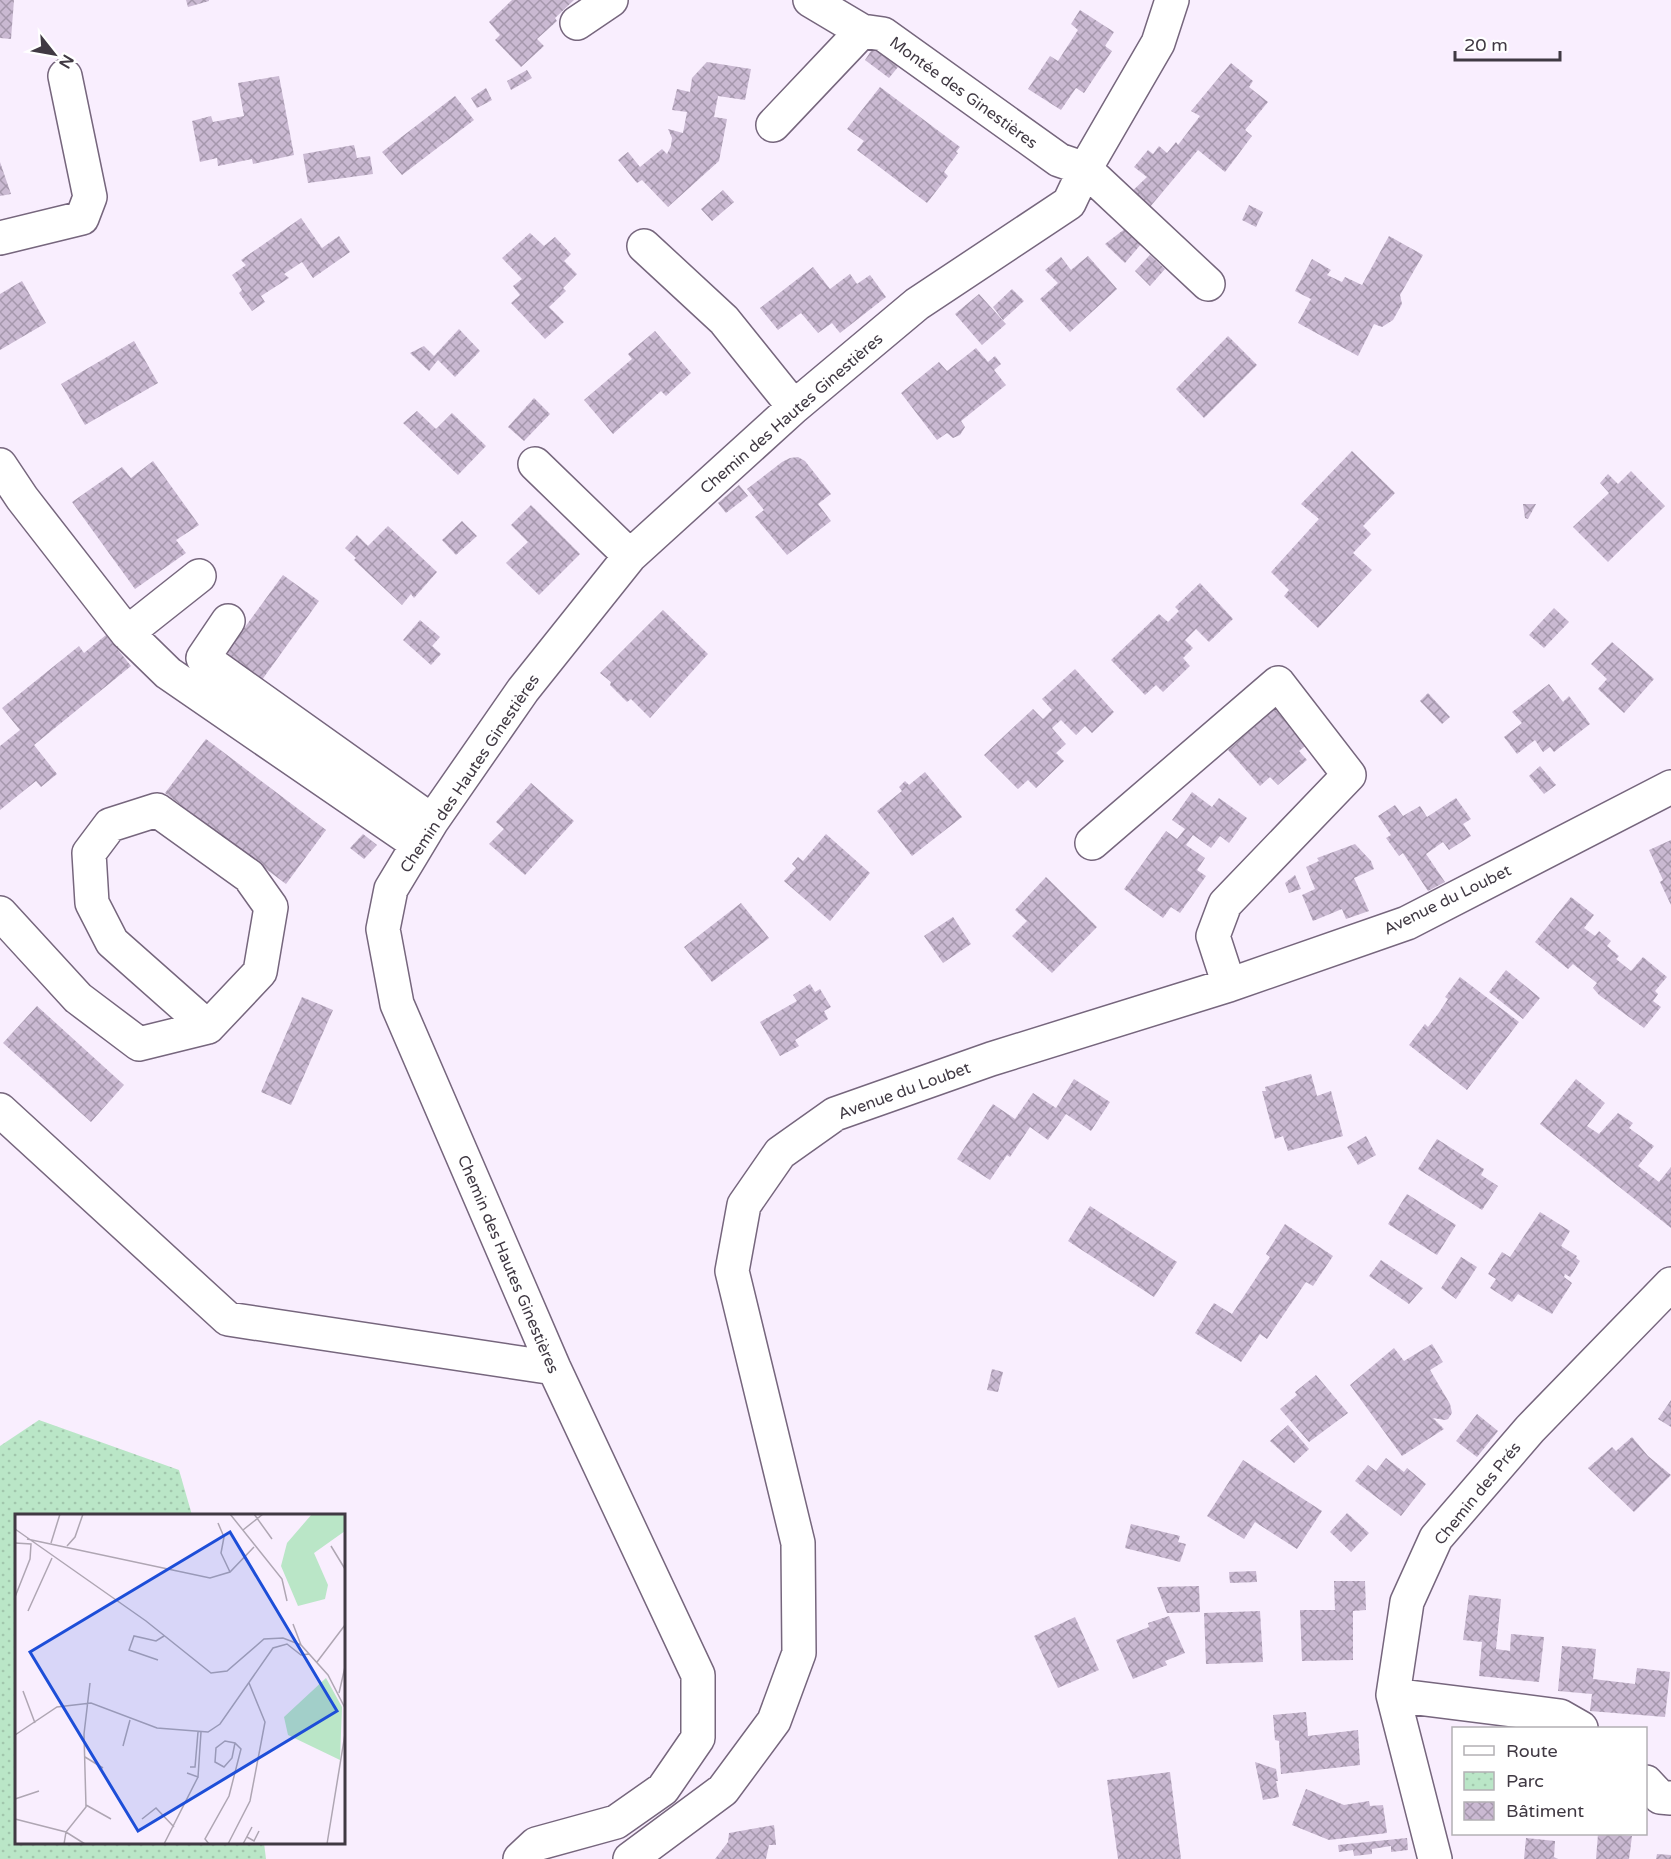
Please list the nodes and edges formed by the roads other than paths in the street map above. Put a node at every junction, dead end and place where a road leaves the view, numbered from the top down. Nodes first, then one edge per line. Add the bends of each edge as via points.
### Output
1 (610, 0) edge
2 (810, 0) edge
3 (1172, 0) edge
4 (577, 23) dead end
5 (862, 31) junction
6 (65, 76) dead end
7 (773, 125) dead end
8 (1085, 169) junction
9 (0, 238) edge
10 (644, 246) dead end
11 (1208, 284) dead end
12 (794, 407) junction
13 (535, 464) dead end
14 (0, 465) edge
15 (630, 556) junction
16 (199, 576) dead end
17 (228, 621) dead end
18 (127, 633) junction
19 (1671, 787) edge
20 (425, 833) junction
21 (1092, 843) dead end
22 (0, 913) edge
23 (1229, 985) junction
24 (208, 1027) junction
25 (0, 1110) edge
26 (1671, 1284) edge
27 (554, 1368) junction
28 (1393, 1695) junction
29 (1579, 1727) edge
30 (1647, 1783) edge
31 (1671, 1798) edge
32 (520, 1859) edge
33 (630, 1859) edge
34 (1435, 1859) edge

1 - 4 street
2 - 5 street, Montée des Ginestières
3 - 8 street, Chemin des Hautes Ginestières via 1158,44
5 - 7 street
5 - 8 street, Montée des Ginestières via 883,34 1059,160
6 - 9 street via 90,197 82,218
8 - 11 street
8 - 12 street, Chemin des Hautes Ginestières via 1069,203 917,304
10 - 12 street via 724,320
12 - 15 street, Chemin des Hautes Ginestières
13 - 15 street
14 - 18 street via 21,498
15 - 20 street, Chemin des Hautes Ginestières via 523,690
16 - 18 street
17 - 20 street via 203,658
18 - 20 street via 168,673
19 - 23 street, Avenue du Loubet via 1407,923
20 - 27 street, Chemin des Hautes Ginestières via 391,889 383,929 397,1004
21 - 23 street via 1278,683 1349,775 1225,904 1213,936
22 - 24 street via 78,998 139,1044
23 - 33 street, Avenue du Loubet via 991,1059 835,1114 780,1153 744,1205 732,1271 798,1543 799,1653 774,1721 723,1790
24 - 24 street via 260,972 271,907 249,876 157,810 110,825 89,853 92,903 112,942
25 - 27 street via 228,1319
26 - 28 street, Chemin des Prés via 1530,1429 1436,1538 1407,1602
27 - 32 street, Chemin des Hautes Ginestières via 698,1675 698,1738 663,1789 616,1822 536,1844
28 - 29 street via 1560,1716
28 - 34 street, Chemin des Prés
30 - 31 street via 1660,1797

